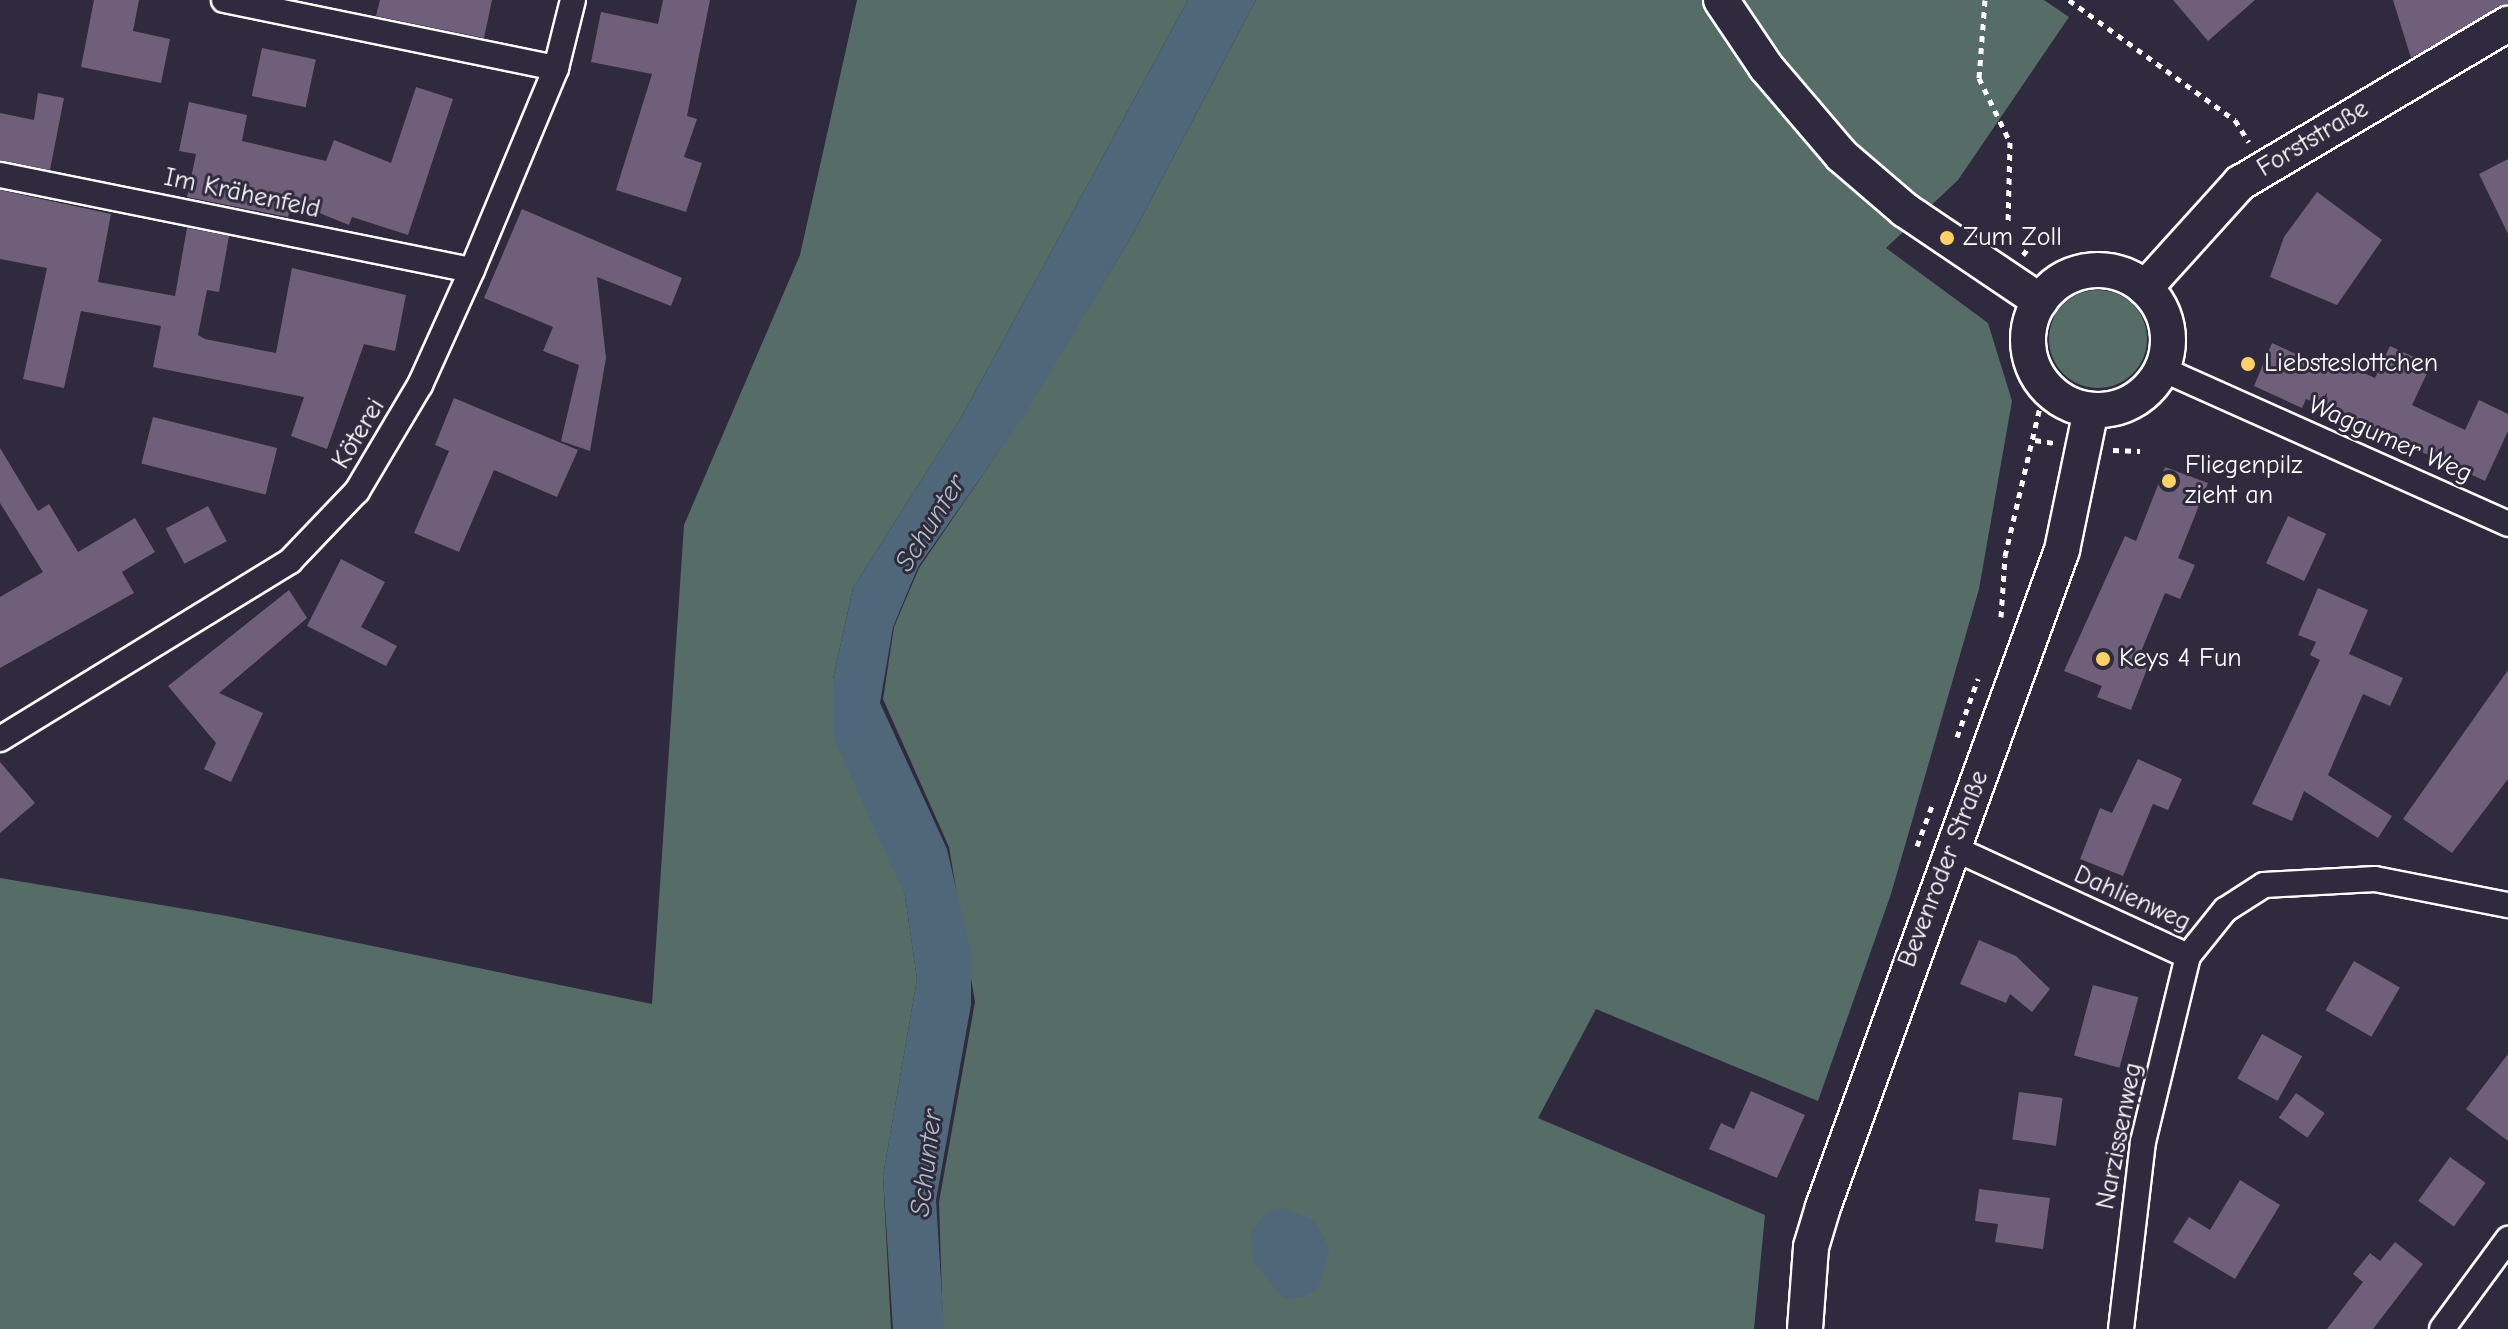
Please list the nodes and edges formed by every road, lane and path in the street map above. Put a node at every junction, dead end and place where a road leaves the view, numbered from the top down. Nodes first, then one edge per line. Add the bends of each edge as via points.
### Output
1 (224, 0) edge
2 (573, 0) edge
3 (1985, 0) edge
4 (2069, 0) edge
5 (1727, 9) edge
6 (2508, 24) edge
7 (556, 68) junction
8 (2265, 166) junction
9 (0, 175) edge
10 (2008, 223) dead end
11 (472, 270) junction
12 (2145, 288) junction
13 (2040, 301) junction
14 (2162, 369) junction
15 (2045, 386) junction
16 (2091, 410) junction
17 (2035, 440) junction
18 (2053, 443) dead end
19 (2104, 449) dead end
20 (2140, 451) dead end
21 (2019, 498) junction
22 (2029, 500) dead end
23 (2508, 524) edge
24 (1997, 628) dead end
25 (1981, 670) dead end
26 (1971, 698) dead end
27 (0, 739) edge
28 (1951, 847) junction
29 (2508, 905) edge
30 (2188, 956) junction
31 (2508, 1239) edge
32 (1805, 1329) edge
33 (2121, 1329) edge
34 (2442, 1329) edge

1 - 7 street
2 - 7 street, Köterei
3 - 10 path via 1979,78 2010,142
4 - 8 path via 2235,120
5 - 13 main road via 1850,164
6 - 8 main road, Forststraße
7 - 11 street, Köterei
8 - 12 main road, Forststraße via 2210,211
9 - 11 street, Im Krähenfeld
11 - 27 street, Köterei via 387,444 324,531 207,615
12 - 13 main road via 2118,273 2087,271 2059,282
12 - 14 main road via 2164,317
13 - 15 main road via 2028,337
14 - 16 main road via 2133,401
14 - 23 street, Waggumer Weg
15 - 16 main road
15 - 17 path
16 - 28 main road, Bevenroder Straße via 2062,550
17 - 18 path
17 - 21 path
19 - 20 path
21 - 22 path
21 - 24 path
25 - 26 path
28 - 30 street, Dahlienweg
28 - 32 main road, Bevenroder Straße via 1823,1207 1811,1247
29 - 30 street, Dahlienweg via 2375,879 2264,885 2225,910
30 - 33 street, Narzissenweg via 2143,1142
31 - 34 street

